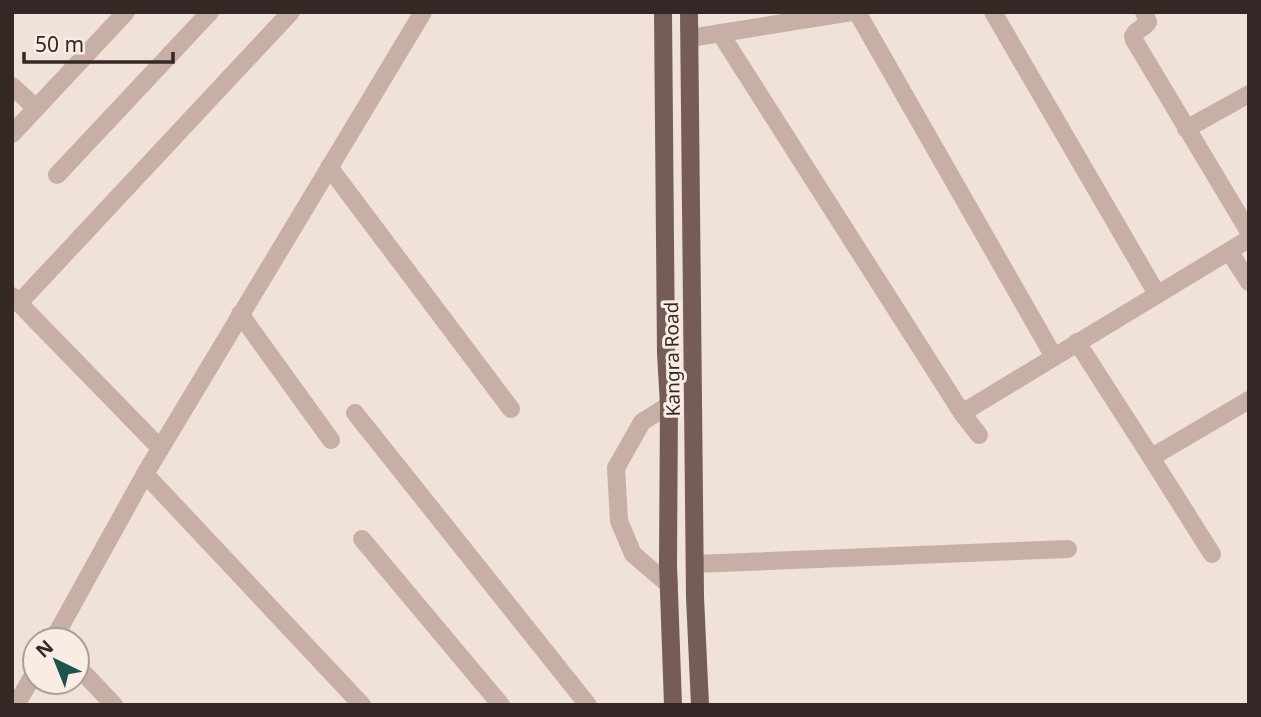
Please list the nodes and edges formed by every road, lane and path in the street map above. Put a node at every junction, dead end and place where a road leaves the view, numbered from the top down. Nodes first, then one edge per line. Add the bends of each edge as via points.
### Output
1 (126, 12) edge
2 (210, 12) edge
3 (291, 12) edge
4 (423, 12) edge
5 (663, 12) edge
6 (690, 12) edge
7 (855, 12) edge
8 (993, 12) edge
9 (1144, 12) edge
10 (720, 33) junction
11 (693, 37) junction
12 (12, 86) edge
13 (1249, 94) edge
14 (36, 108) junction
15 (1186, 129) junction
16 (12, 134) edge
17 (329, 167) junction
18 (57, 175) dead end
19 (1249, 232) edge
20 (1249, 239) edge
21 (1229, 251) junction
22 (1249, 282) edge
23 (1157, 294) junction
24 (16, 300) edge
25 (240, 314) junction
26 (1077, 342) junction
27 (1054, 357) junction
28 (1249, 400) edge
29 (694, 401) junction
30 (669, 405) junction
31 (510, 409) dead end
32 (355, 413) dead end
33 (962, 413) junction
34 (979, 435) dead end
35 (331, 440) dead end
36 (160, 449) junction
37 (1147, 451) junction
38 (145, 474) junction
39 (362, 539) dead end
40 (1068, 549) dead end
41 (1212, 554) dead end
42 (695, 564) junction
43 (669, 585) junction
44 (61, 626) edge
45 (91, 681) edge
46 (114, 705) edge
47 (362, 705) edge
48 (501, 705) edge
49 (588, 705) edge
50 (673, 705) edge
51 (701, 705) edge

1 - 14 street
2 - 18 street
3 - 24 street
4 - 17 street
5 - 30 main road, Kangra Road
6 - 11 main road, Kangra Road
7 - 10 street
7 - 27 street
8 - 23 street
9 - 15 street via 1148,22 1135,33 1134,40
10 - 11 street
10 - 33 street
11 - 29 main road, Kangra Road
12 - 14 street
13 - 15 street
14 - 16 street
15 - 19 street
17 - 25 street
17 - 31 street
20 - 21 street
21 - 22 street
21 - 23 street
23 - 26 street
24 - 36 street
25 - 35 street
25 - 36 street
26 - 27 street
26 - 37 street
27 - 33 street
28 - 37 street via 1157,454
29 - 30 main road
29 - 42 main road, Kangra Road
30 - 43 main road, Kangra Road
30 - 43 street via 642,422 616,468 619,521 633,554
32 - 49 street
33 - 34 street
36 - 38 street
37 - 41 street
38 - 44 street
38 - 47 street
39 - 48 street
40 - 42 street
42 - 51 main road, Kangra Road
43 - 50 main road, Kangra Road
45 - 46 street

